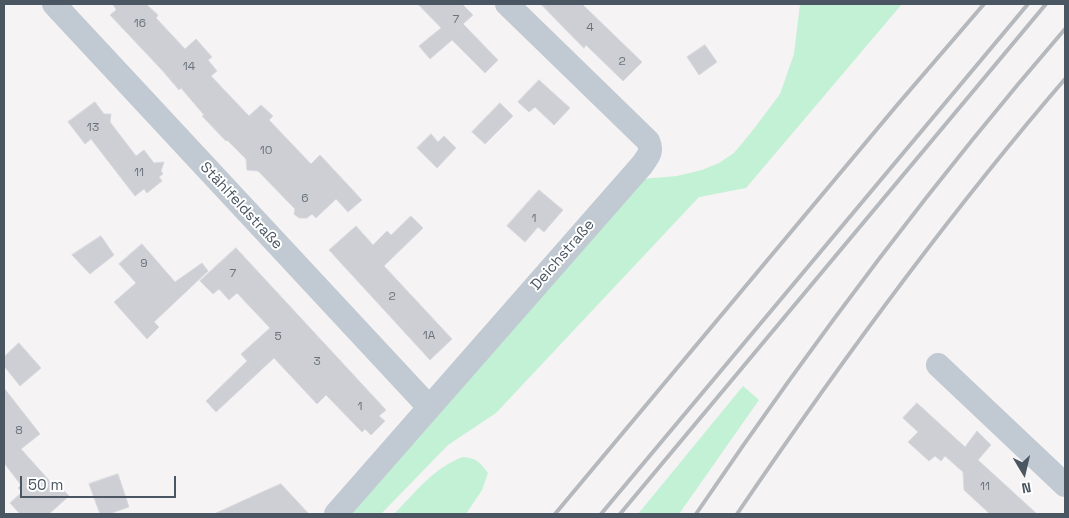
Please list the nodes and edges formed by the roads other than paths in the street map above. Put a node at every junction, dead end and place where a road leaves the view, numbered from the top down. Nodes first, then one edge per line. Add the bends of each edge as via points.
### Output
1 (54, 4) edge
2 (507, 4) edge
3 (938, 365) dead end
4 (429, 407) junction
5 (1065, 485) edge
6 (336, 514) edge

1 - 4 street, Stählfeldstraße
2 - 4 street, Deichstraße via 648,141 651,153
3 - 5 street
4 - 6 street, Deichstraße

